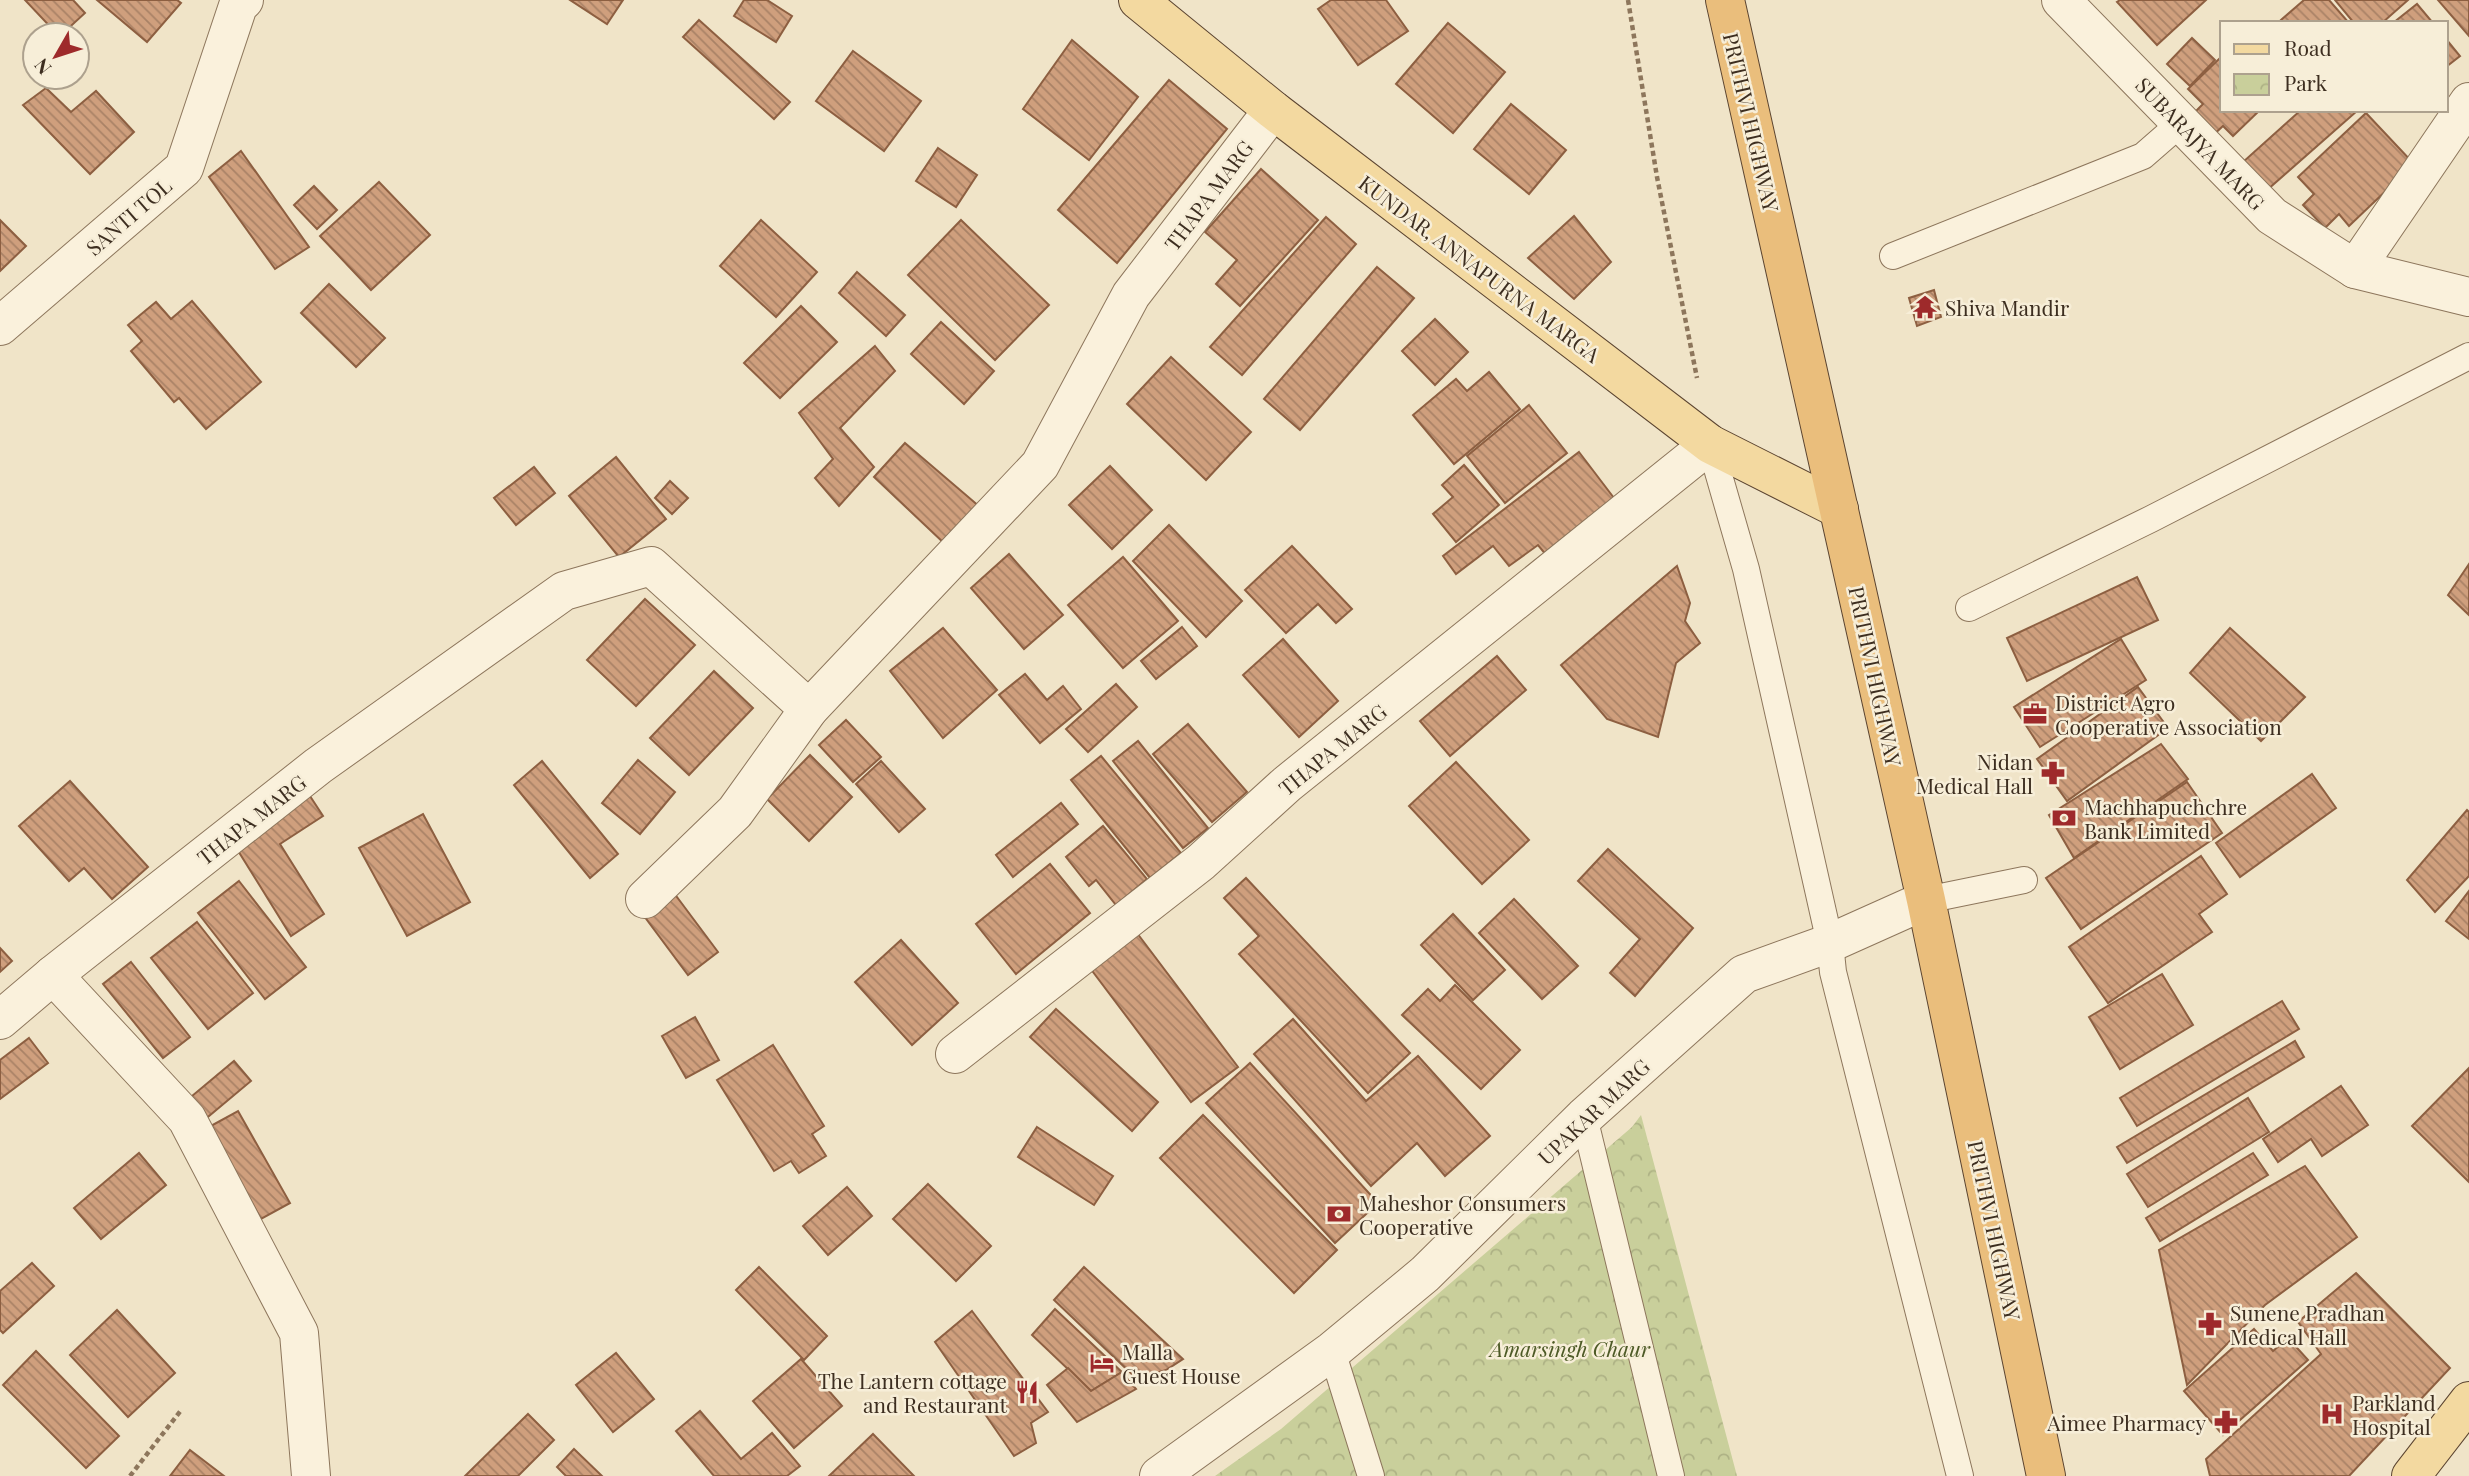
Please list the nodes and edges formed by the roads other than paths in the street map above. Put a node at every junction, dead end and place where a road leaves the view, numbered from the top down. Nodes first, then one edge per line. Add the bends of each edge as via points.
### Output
1 (244, 0) edge
2 (1138, 0) edge
3 (1725, 0) edge
4 (2061, 0) edge
5 (1273, 110) junction
6 (2466, 111) edge
7 (2182, 122) junction
8 (1894, 256) dead end
9 (2355, 269) junction
10 (2469, 298) edge
11 (0, 326) edge
12 (2469, 356) edge
13 (1710, 444) junction
14 (1839, 509) junction
15 (1969, 608) dead end
16 (809, 709) junction
17 (2024, 880) dead end
18 (645, 900) dead end
19 (1926, 900) junction
20 (1830, 943) junction
21 (53, 975) junction
22 (0, 1020) edge
23 (955, 1054) dead end
24 (1584, 1117) junction
25 (1332, 1351) junction
26 (2469, 1401) edge
27 (311, 1476) edge
28 (1159, 1476) edge
29 (1371, 1476) edge
30 (1671, 1476) edge
31 (1960, 1476) edge
32 (2046, 1476) edge
33 (2411, 1476) edge

1 - 11 street, SANTI TOL via 238,6 184,167
2 - 5 main road, KUNDAR, ANNAPURNA MARGA
3 - 14 highway, PRITHVI HIGHWAY
4 - 7 street, SUBARAJYA MARG
5 - 13 main road, KUNDAR, ANNAPURNA MARGA
5 - 16 street, THAPA MARG via 1131,295 1040,465
6 - 9 street
7 - 8 lane via 2143,156
7 - 9 street, SUBARAJYA MARG via 2272,216
9 - 10 street, SUBARAJYA MARG
12 - 15 lane
13 - 14 main road, KUNDAR, ANNAPURNA MARGA
13 - 20 lane via 1746,569
13 - 23 street, THAPA MARG via 1287,784 1202,862
14 - 19 highway, PRITHVI HIGHWAY
16 - 18 street, THAPA MARG via 736,811
16 - 21 street, THAPA MARG via 651,566 564,592 318,766
17 - 19 lane
19 - 20 street, UPAKAR MARG
19 - 32 highway, PRITHVI HIGHWAY
20 - 24 street, UPAKAR MARG via 1744,974
20 - 31 lane via 1833,972
21 - 22 street
21 - 27 street via 187,1119 299,1333
24 - 25 street, UPAKAR MARG via 1425,1275
24 - 30 lane
25 - 28 street, UPAKAR MARG
25 - 29 lane
26 - 33 main road

